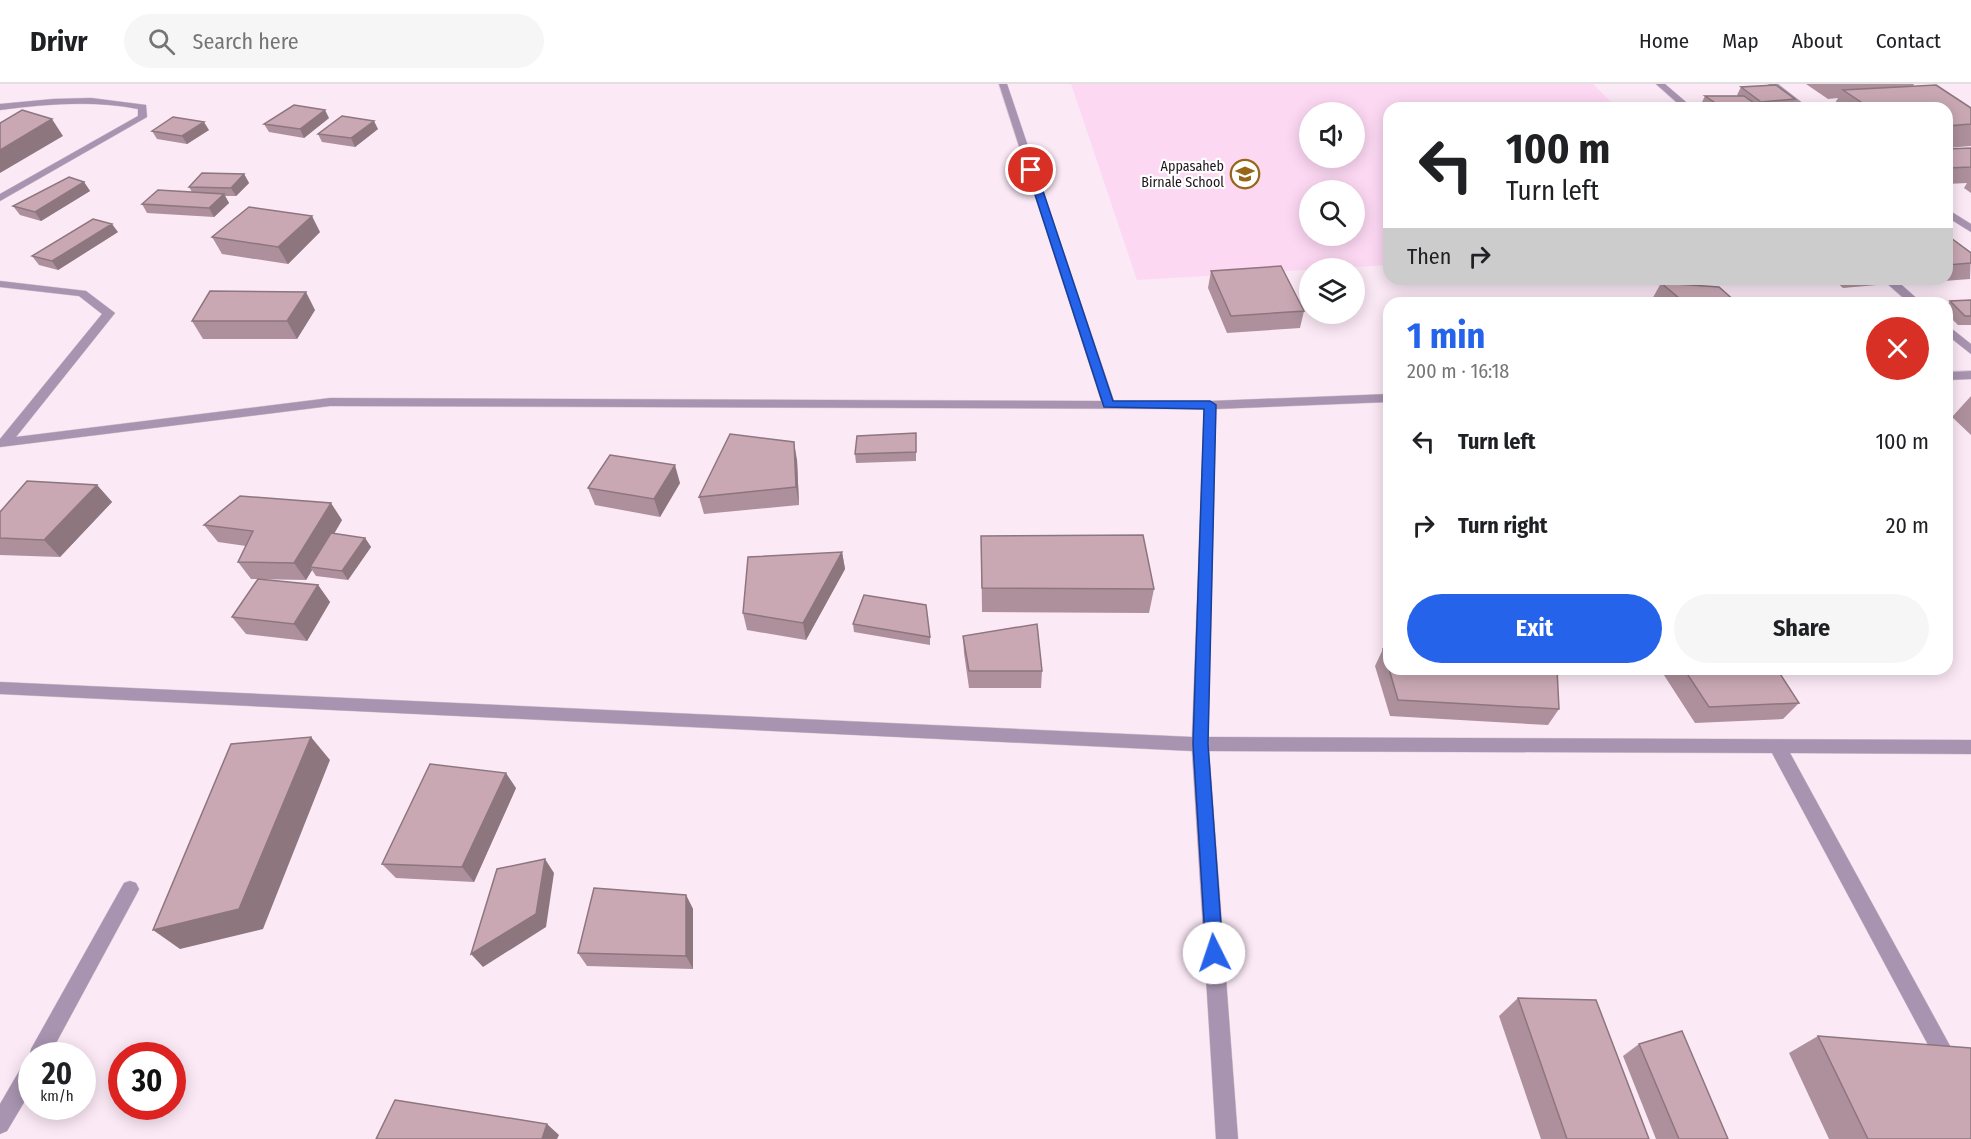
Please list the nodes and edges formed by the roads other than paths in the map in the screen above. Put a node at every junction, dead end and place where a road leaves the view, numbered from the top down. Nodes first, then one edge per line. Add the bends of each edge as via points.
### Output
1 (1003, 84) edge
2 (1660, 84) edge
3 (1772, 84) edge
4 (1681, 102) edge
5 (1796, 102) edge
6 (0, 107) edge
7 (0, 198) edge
8 (1953, 216) edge
9 (1971, 229) edge
10 (0, 284) edge
11 (1895, 285) edge
12 (1909, 297) edge
13 (1953, 334) edge
14 (1971, 350) edge
15 (1971, 375) edge
16 (1953, 376) edge
17 (1383, 398) edge
18 (1108, 405) junction
19 (1210, 405) junction
20 (2, 443) edge
21 (0, 688) edge
22 (1200, 744) junction
23 (1971, 747) edge
24 (1778, 748) junction
25 (130, 890) dead end
26 (46, 1042) edge
27 (1954, 1074) edge
28 (18, 1092) edge
29 (0, 1124) edge
30 (1227, 1139) edge

1 - 18 street
2 - 4 street
3 - 5 street
6 - 7 street via 126,103 143,107 142,117
8 - 9 street
10 - 20 street via 82,293 109,313
11 - 12 street
13 - 14 street
15 - 16 street
17 - 19 street
18 - 19 street
18 - 20 street via 330,402
19 - 22 street
21 - 22 street
22 - 24 street
22 - 30 street
23 - 24 street
24 - 27 street
25 - 26 street
28 - 29 street

